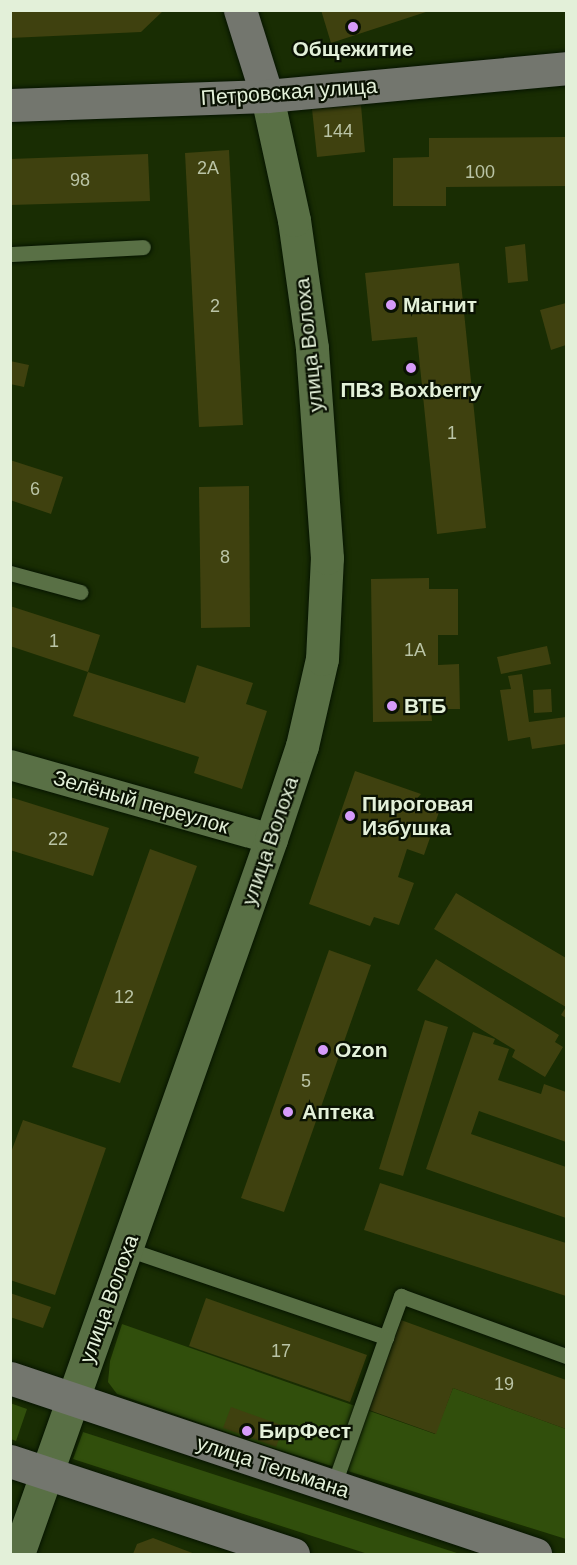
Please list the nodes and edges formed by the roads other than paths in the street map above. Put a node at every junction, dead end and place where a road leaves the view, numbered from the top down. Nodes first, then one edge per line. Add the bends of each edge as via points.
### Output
1 (240, 10) edge
2 (567, 68) edge
3 (267, 96) junction
4 (10, 105) edge
5 (142, 247) dead end
6 (10, 254) edge
7 (10, 573) edge
8 (80, 592) dead end
9 (10, 765) edge
10 (271, 839) junction
11 (127, 1249) junction
12 (386, 1337) junction
13 (567, 1356) edge
14 (10, 1378) edge
15 (73, 1401) junction
16 (10, 1461) edge
17 (46, 1474) junction
18 (333, 1487) junction
19 (18, 1554) edge
20 (293, 1554) edge
21 (535, 1554) edge

1 - 3 main road
2 - 3 main road, Петровская улица
3 - 4 main road, Петровская улица
3 - 10 street, улица Волоха via 294,220 312,348 327,558 322,659 302,746
5 - 6 lane
7 - 8 lane
9 - 10 street, Зелёный переулок
10 - 11 street, улица Волоха
11 - 12 lane
11 - 15 street, улица Волоха
12 - 13 lane via 401,1296
12 - 18 lane
14 - 15 main road, улица Тельмана
15 - 17 street, улица Волоха
15 - 18 main road, улица Тельмана
16 - 17 main road
17 - 19 street, улица Волоха
17 - 20 main road
18 - 21 main road, улица Тельмана

